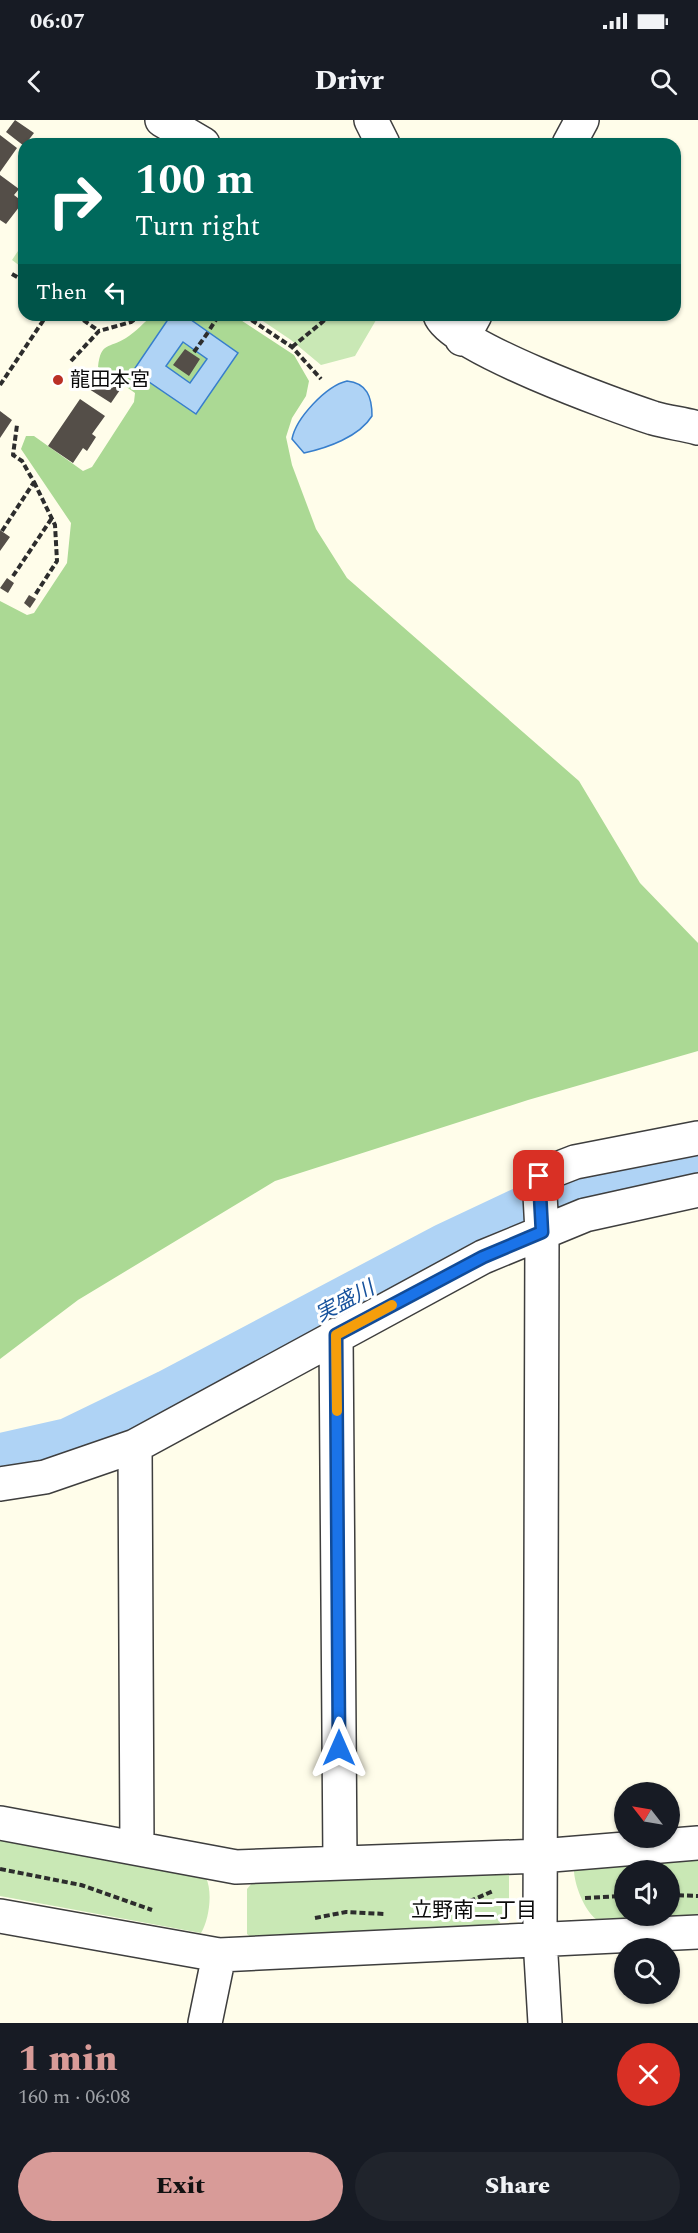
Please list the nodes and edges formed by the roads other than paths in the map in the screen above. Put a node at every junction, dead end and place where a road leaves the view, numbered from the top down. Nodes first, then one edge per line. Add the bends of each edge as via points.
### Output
1 (162, 120) edge
2 (371, 120) edge
3 (582, 120) edge
4 (193, 138) edge
5 (380, 138) edge
6 (572, 138) edge
7 (442, 321) edge
8 (469, 327) edge
9 (698, 428) edge
10 (698, 1138) edge
11 (698, 1190) edge
12 (542, 1225) junction
13 (336, 1335) junction
14 (135, 1446) junction
15 (0, 1484) edge
16 (0, 1823) edge
17 (698, 1843) edge
18 (137, 1848) junction
19 (540, 1856) junction
20 (340, 1863) junction
21 (0, 1916) edge
22 (698, 1932) edge
23 (540, 1939) junction
24 (219, 1956) junction
25 (205, 2023) edge
26 (545, 2023) edge

1 - 4 street
2 - 5 street
3 - 6 street
7 - 8 street
8 - 9 street via 520,366 654,418
10 - 12 street via 575,1162 539,1176
11 - 12 street
12 - 13 street
12 - 19 street
13 - 14 street
13 - 20 street
14 - 15 street via 45,1477
14 - 18 street
16 - 18 street
17 - 19 street
18 - 20 street via 236,1867
19 - 20 street
19 - 23 street
21 - 24 street
22 - 23 street
23 - 24 street
23 - 26 street
24 - 25 street

